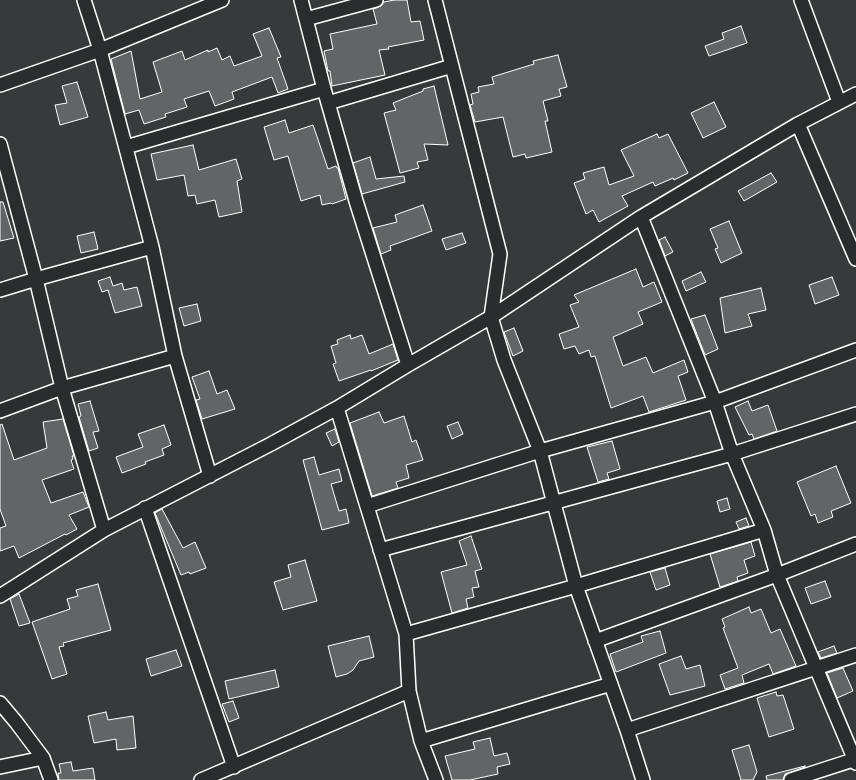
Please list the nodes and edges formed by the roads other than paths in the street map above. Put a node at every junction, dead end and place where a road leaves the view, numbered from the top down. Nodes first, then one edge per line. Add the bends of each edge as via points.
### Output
1 (84, 0) edge
2 (222, 0) edge
3 (301, 0) edge
4 (376, 0) edge
5 (435, 0) edge
6 (801, 0) edge
7 (306, 20) junction
8 (100, 50) junction
9 (452, 66) junction
10 (0, 85) edge
11 (324, 89) junction
12 (856, 94) edge
13 (839, 102) junction
14 (328, 103) junction
15 (798, 124) junction
16 (0, 144) edge
17 (126, 147) junction
18 (641, 217) junction
19 (152, 247) junction
20 (856, 259) edge
21 (36, 279) junction
22 (0, 290) edge
23 (491, 317) junction
24 (856, 350) edge
25 (175, 356) junction
26 (408, 365) junction
27 (62, 388) junction
28 (715, 402) junction
29 (336, 408) junction
30 (0, 410) edge
31 (856, 414) edge
32 (540, 451) junction
33 (732, 454) junction
34 (210, 476) junction
35 (553, 504) junction
36 (367, 506) junction
37 (145, 508) junction
38 (104, 530) junction
39 (764, 530) junction
40 (856, 544) edge
41 (380, 550) junction
42 (777, 575) junction
43 (576, 586) junction
44 (0, 596) edge
45 (406, 634) junction
46 (595, 641) junction
47 (856, 655) edge
48 (816, 668) junction
49 (611, 684) junction
50 (409, 691) junction
51 (0, 704) edge
52 (627, 730) junction
53 (421, 741) junction
54 (43, 758) junction
55 (856, 761) edge
56 (0, 767) edge
57 (234, 767) junction
58 (51, 780) edge
59 (201, 780) edge
60 (436, 780) edge
61 (643, 780) edge
62 (791, 780) edge

1 - 8 street
2 - 8 street
3 - 7 street
4 - 7 street
5 - 9 street
6 - 13 street
7 - 11 street
8 - 10 street
8 - 17 street
9 - 14 street
9 - 23 street via 500,254
11 - 14 street
11 - 17 street
12 - 13 street
13 - 15 street
14 - 26 street
15 - 18 street
15 - 20 street
16 - 21 street
17 - 19 street
18 - 23 street
18 - 28 street
19 - 21 street
19 - 25 street
21 - 22 street
21 - 27 street
23 - 26 street
23 - 32 street via 504,360
24 - 28 street
25 - 27 street
25 - 34 street
26 - 29 street
27 - 30 street
27 - 38 street
28 - 32 street
28 - 33 street
29 - 34 street
29 - 36 street
31 - 33 street
32 - 35 street
32 - 36 street
33 - 35 street
33 - 39 street
34 - 37 street
35 - 41 street
35 - 43 street
36 - 41 street
37 - 38 street
37 - 57 street
38 - 44 street
39 - 42 street
39 - 43 street
40 - 42 street
41 - 45 street
42 - 46 street
42 - 48 street
43 - 45 street
43 - 46 street
45 - 50 street
46 - 49 street
47 - 48 street
48 - 52 street
48 - 55 street
49 - 52 street
49 - 53 street
50 - 53 street
50 - 57 street
51 - 54 street
52 - 61 street
53 - 60 street
54 - 56 street
54 - 58 street
55 - 62 street
57 - 59 street

